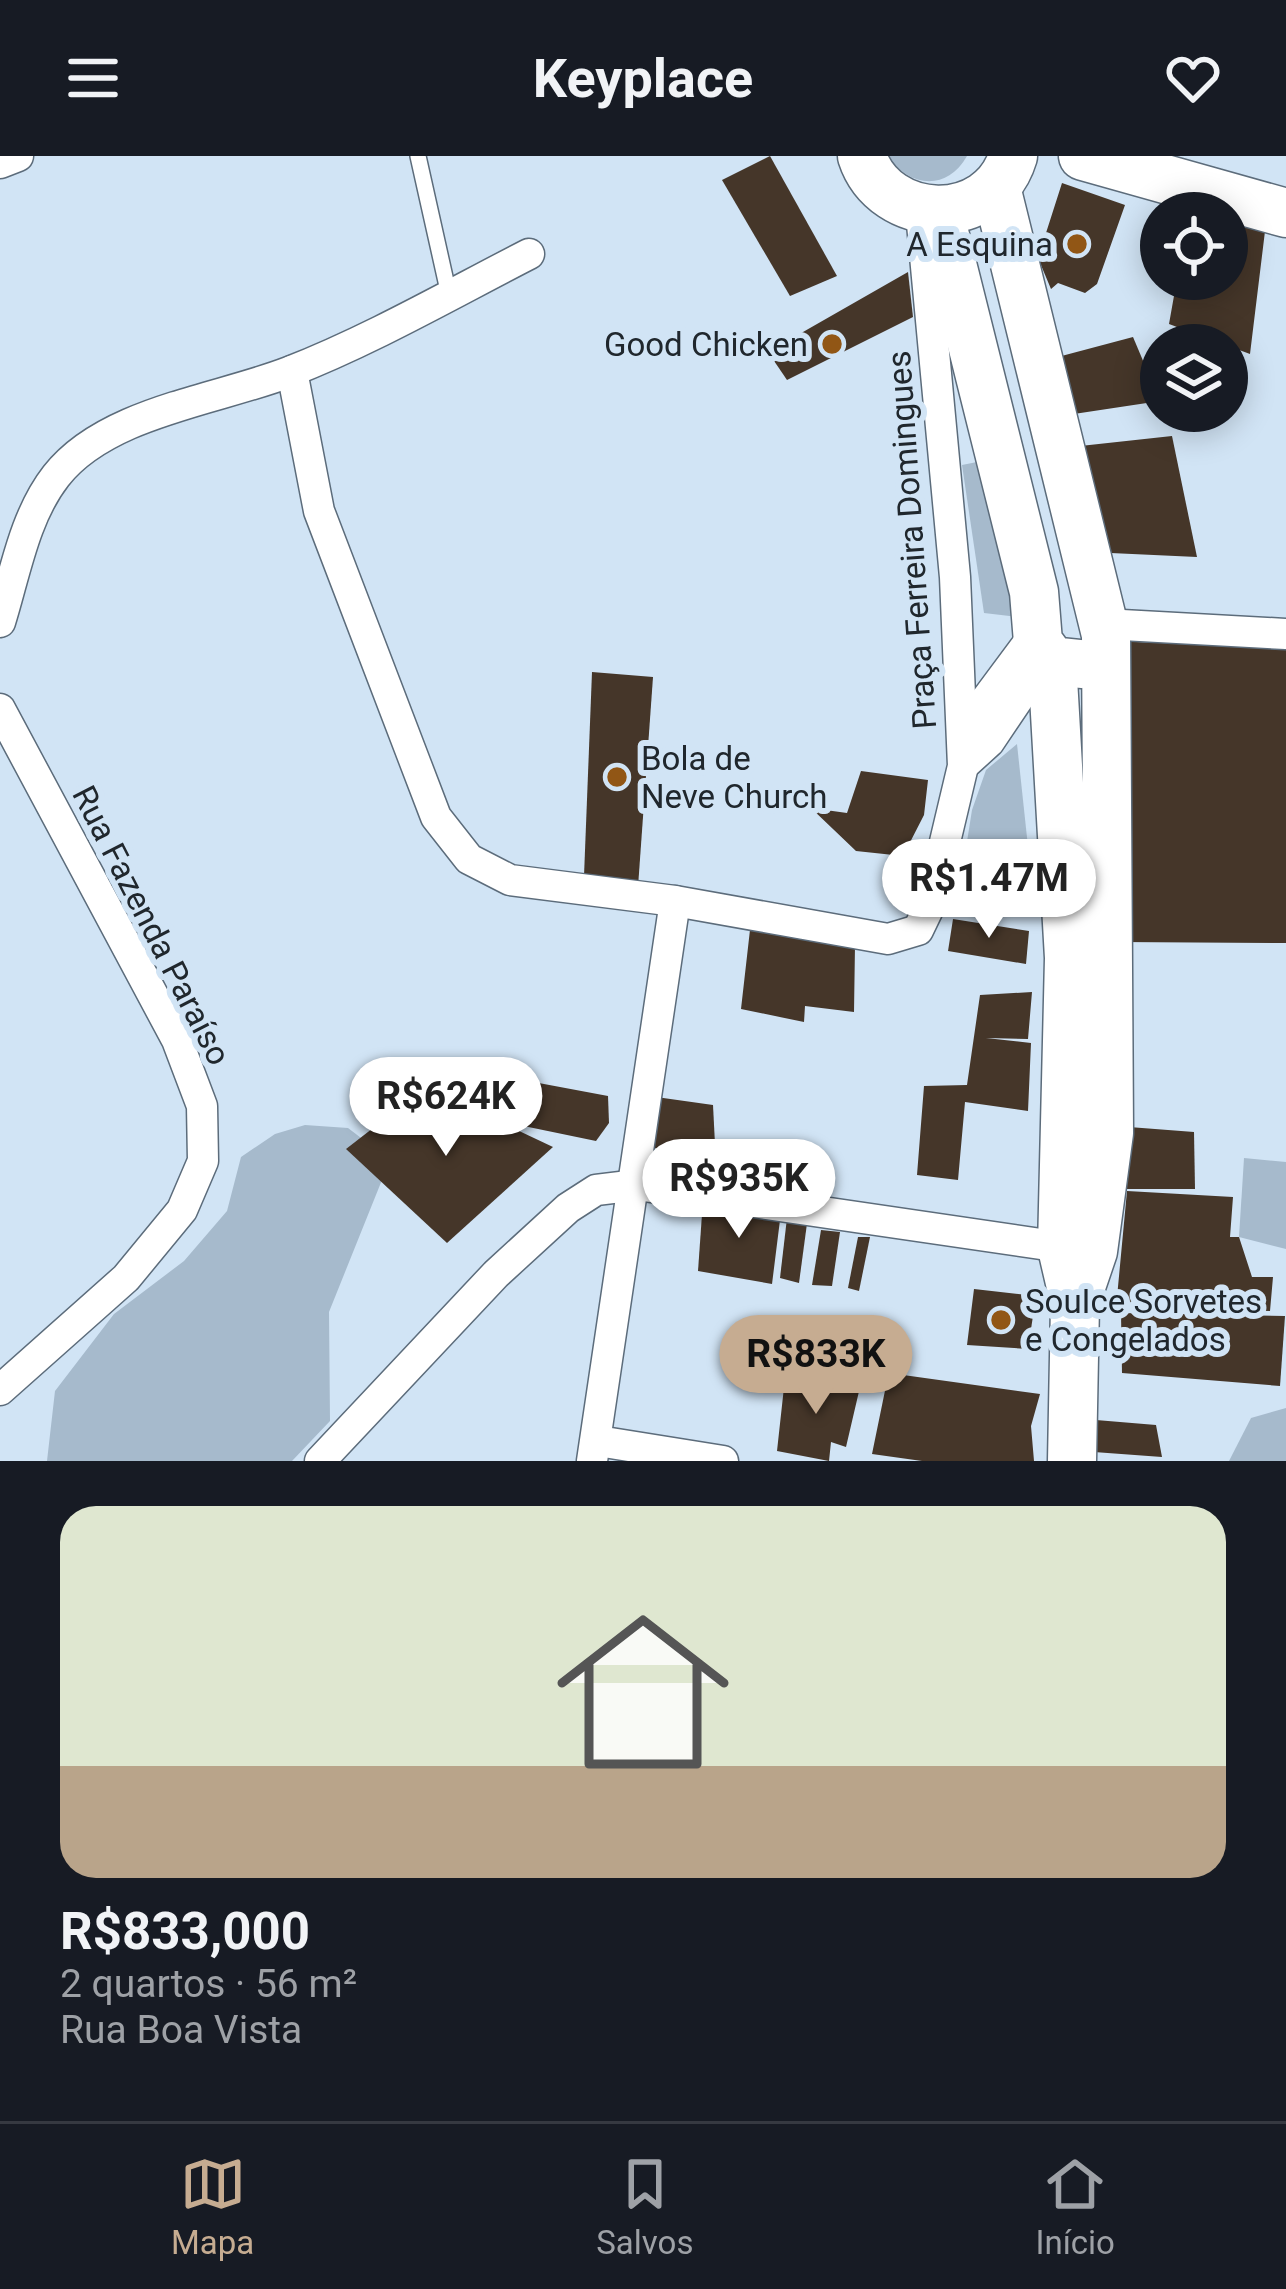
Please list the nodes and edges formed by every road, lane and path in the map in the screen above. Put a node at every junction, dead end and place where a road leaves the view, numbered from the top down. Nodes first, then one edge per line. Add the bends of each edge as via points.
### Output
1 (18, 156) edge
2 (418, 156) edge
3 (862, 156) edge
4 (1082, 156) edge
5 (0, 163) edge
6 (1005, 171) edge
7 (930, 211) junction
8 (1286, 213) edge
9 (529, 254) dead end
10 (449, 295) junction
11 (292, 371) junction
12 (0, 622) edge
13 (1102, 628) junction
14 (1286, 634) edge
15 (1044, 642) junction
16 (0, 709) edge
17 (963, 766) junction
18 (676, 902) junction
19 (637, 1185) junction
20 (1077, 1249) junction
21 (0, 1390) edge
22 (595, 1451) edge
23 (320, 1461) edge
24 (723, 1461) edge
25 (1072, 1461) edge

1 - 5 street
2 - 10 lane
3 - 7 main road via 880,187
4 - 8 main road
6 - 7 main road via 960,208
6 - 13 main road
7 - 15 main road
7 - 17 street, Praça Ferreira Domingues
9 - 10 street
10 - 11 street
11 - 12 street via 137,424 74,460 33,516
11 - 18 street via 319,511 436,817 469,859 510,880
13 - 14 street
13 - 15 main road via 1089,603 1060,600
13 - 20 main road via 1112,1064 1109,1133
15 - 17 street via 985,701
15 - 20 main road via 1069,958
16 - 21 street, Rua Fazenda Paraíso via 177,1040 202,1106 203,1143 182,1210 126,1278
17 - 18 street, Praça Ferreira Domingues via 918,930 888,939
18 - 19 street
19 - 20 street
19 - 22 street
19 - 23 street via 596,1190 568,1208
20 - 25 main road
22 - 24 street

